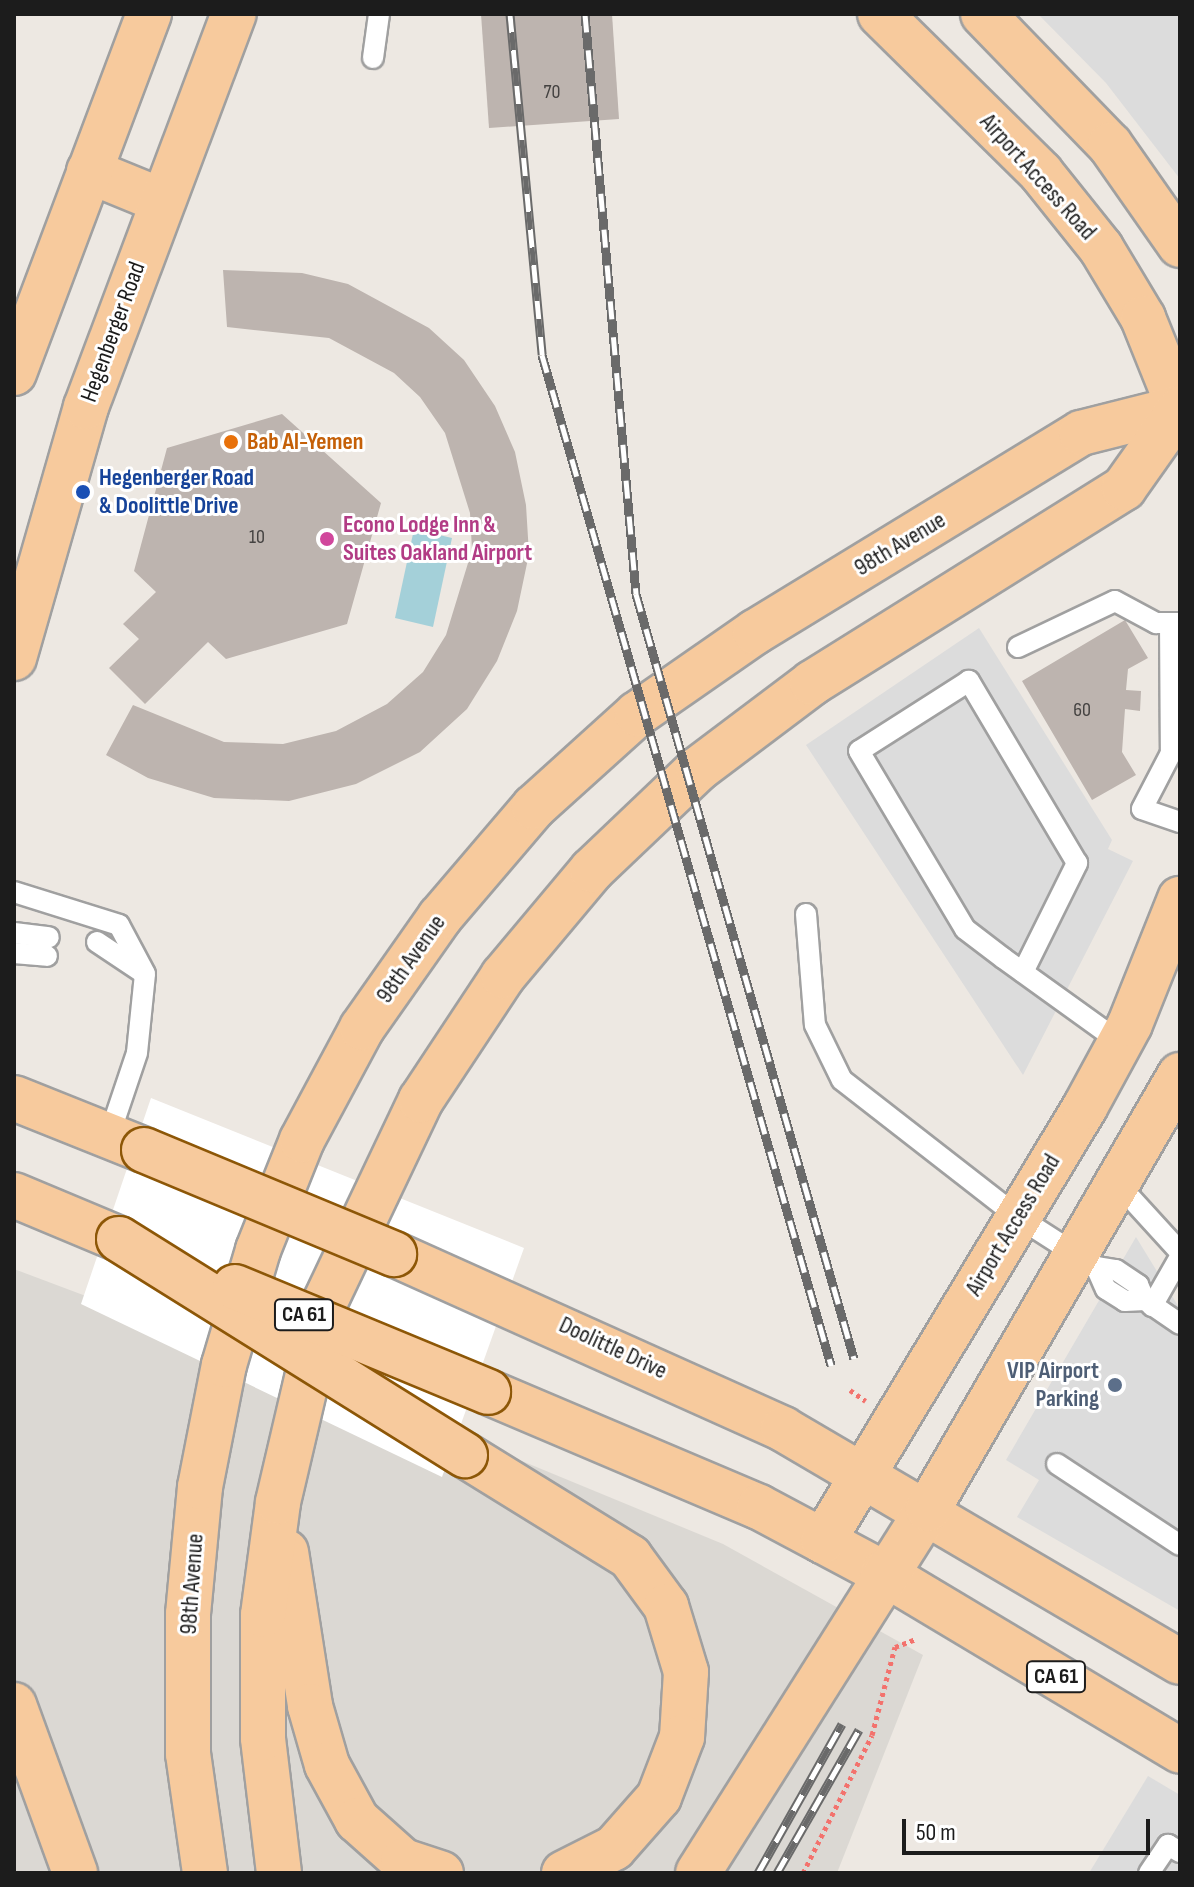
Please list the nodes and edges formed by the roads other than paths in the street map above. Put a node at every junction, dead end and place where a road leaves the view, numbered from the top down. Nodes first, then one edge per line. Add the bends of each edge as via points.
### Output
1 (149, 14) edge
2 (234, 14) edge
3 (379, 14) edge
4 (880, 14) edge
5 (983, 14) edge
6 (373, 58) dead end
7 (89, 171) junction
8 (162, 201) junction
9 (1180, 245) edge
10 (14, 373) edge
11 (1180, 409) edge
12 (1175, 623) edge
13 (1018, 647) dead end
14 (14, 658) edge
15 (1180, 822) edge
16 (14, 892) edge
17 (1180, 899) edge
18 (806, 914) dead end
19 (14, 933) edge
20 (97, 952) dead end
21 (14, 953) edge
22 (1023, 972) junction
23 (145, 974) junction
24 (1120, 1042) junction
25 (1180, 1075) edge
26 (14, 1098) edge
27 (126, 1143) junction
28 (1118, 1184) junction
29 (14, 1195) edge
30 (1018, 1217) junction
31 (119, 1239) junction
32 (1180, 1254) edge
33 (1086, 1261) junction
34 (1148, 1303) junction
35 (1180, 1324) edge
36 (1057, 1464) dead end
37 (863, 1471) junction
38 (278, 1502) junction
39 (928, 1509) junction
40 (823, 1541) junction
41 (1180, 1545) edge
42 (883, 1573) junction
43 (1180, 1662) edge
44 (14, 1705) edge
45 (1180, 1751) edge
46 (1180, 1852) edge
47 (75, 1873) edge
48 (205, 1873) edge
49 (279, 1873) edge
50 (441, 1873) edge
51 (564, 1873) edge
52 (698, 1873) edge
53 (1149, 1873) edge

1 - 7 main road
2 - 8 main road, Hegenberger Road
3 - 6 lane
4 - 11 main road, Airport Access Road via 1041,173 1101,248 1143,318
5 - 9 main road via 1110,145
7 - 8 main road
7 - 10 main road
8 - 14 main road, Hegenberger Road via 86,407
11 - 38 main road via 1124,488 812,683 698,769 592,870 503,976 421,1100 367,1203 325,1302
11 - 48 main road, 98th Avenue via 1081,433 755,632 637,714 534,807 440,917 362,1028 302,1140 258,1250 224,1365 200,1487 188,1614 188,1754
12 - 13 lane via 1156,623 1115,601
12 - 15 lane via 1171,753 1142,809
16 - 23 lane via 119,925
17 - 24 main road, Airport Access Road
18 - 30 lane via 815,1025 842,1080
19 - 21 lane via 48,947
20 - 23 lane
22 - 22 lane via 965,929 859,751 969,681 1077,863
22 - 24 lane
23 - 27 lane
24 - 30 main road, Airport Access Road
25 - 28 main road
26 - 27 main road, Doolittle Drive
27 - 37 main road, Doolittle Drive, bridge via 521,1306
28 - 32 lane
28 - 33 main road
29 - 31 main road, CA 61
30 - 33 lane
30 - 37 main road, Airport Access Road
31 - 40 main road, CA 61, bridge via 759,1507
31 - 51 main road, bridge via 630,1557 666,1606 686,1672 682,1737 659,1797 614,1848
32 - 34 lane
33 - 34 lane via 1106,1289 1125,1301
33 - 39 main road
34 - 35 lane
36 - 41 lane
37 - 39 main road, Doolittle Drive
37 - 40 main road, Airport Access Road
38 - 49 main road via 263,1615 263,1738
38 - 50 main road via 310,1706 327,1765 357,1820 403,1861
39 - 42 main road
39 - 43 main road, Doolittle Drive
40 - 42 main road, CA 61
42 - 45 main road, CA 61
42 - 52 main road
44 - 47 main road
46 - 53 lane via 1168,1845

